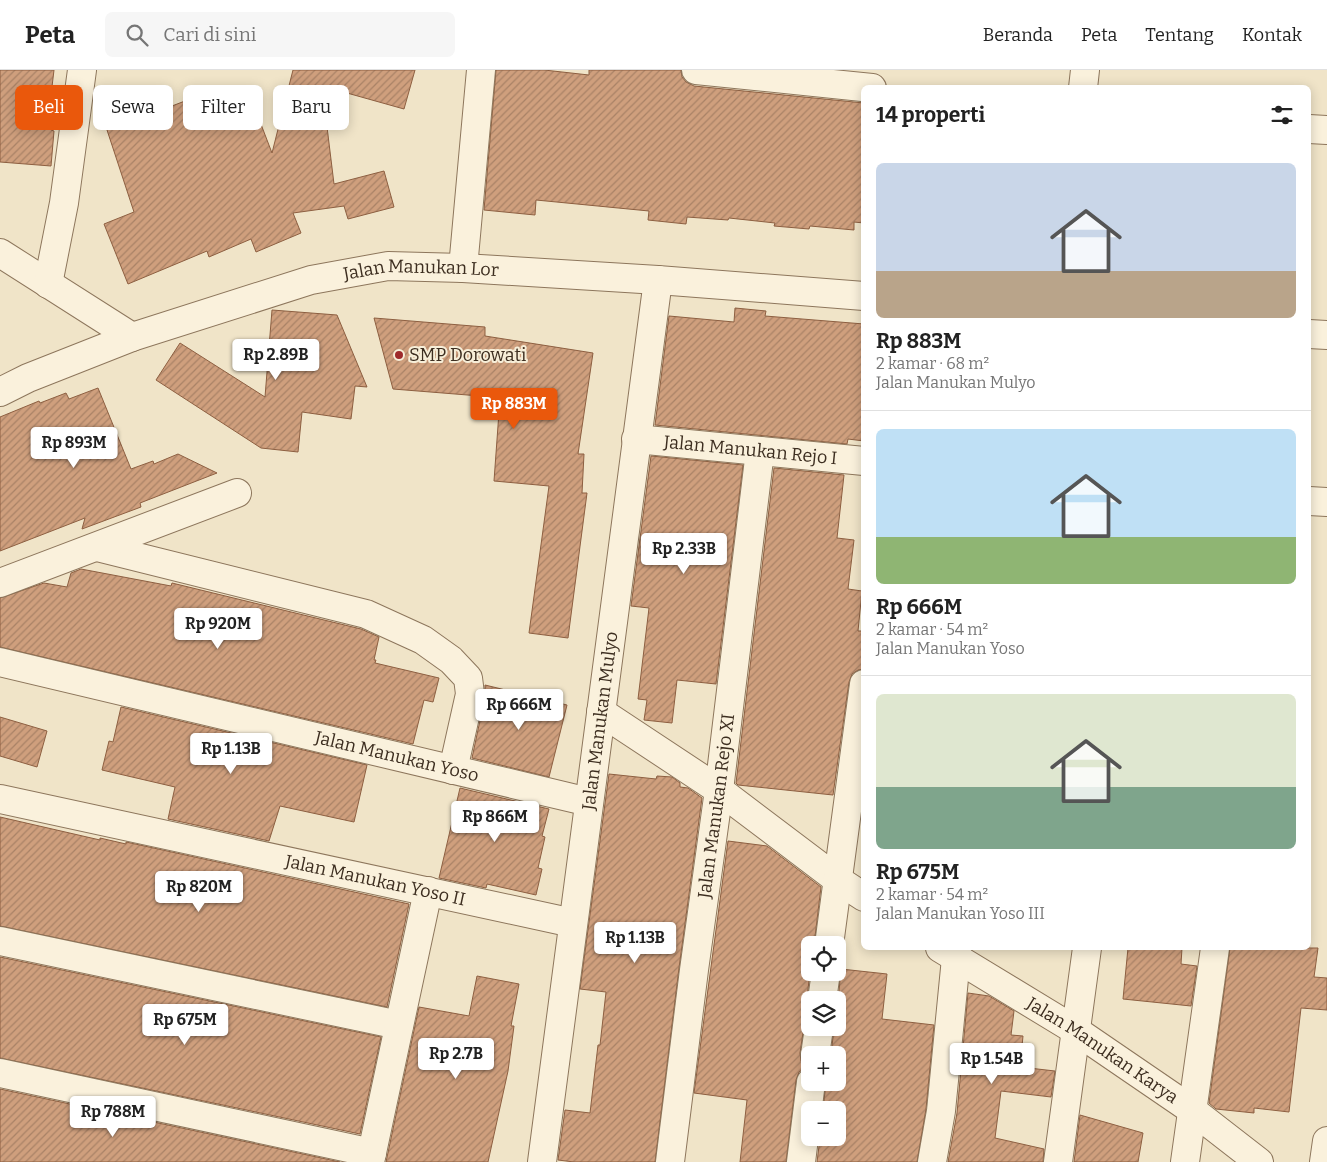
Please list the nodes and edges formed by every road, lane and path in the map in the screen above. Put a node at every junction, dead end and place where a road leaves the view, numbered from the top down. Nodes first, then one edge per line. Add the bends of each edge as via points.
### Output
1 (82, 70) edge
2 (481, 70) edge
3 (696, 70) edge
4 (1085, 70) edge
5 (1083, 85) edge
6 (861, 87) edge
7 (1311, 129) edge
8 (1327, 130) edge
9 (0, 253) edge
10 (463, 268) junction
11 (658, 280) junction
12 (48, 284) junction
13 (861, 296) edge
14 (1311, 334) edge
15 (1327, 335) edge
16 (132, 337) junction
17 (0, 392) edge
18 (636, 439) junction
19 (760, 451) junction
20 (861, 461) edge
21 (237, 494) dead end
22 (1311, 501) edge
23 (1327, 502) edge
24 (97, 547) junction
25 (0, 583) edge
26 (0, 662) edge
27 (861, 707) edge
28 (601, 712) junction
29 (454, 770) junction
30 (719, 790) junction
31 (0, 799) edge
32 (589, 802) junction
33 (838, 880) junction
34 (428, 891) junction
35 (861, 895) edge
36 (573, 923) junction
37 (831, 936) edge
38 (0, 941) edge
39 (1087, 950) edge
40 (1215, 950) edge
41 (951, 951) edge
42 (399, 1025) junction
43 (1075, 1030) junction
44 (0, 1073) edge
45 (810, 1091) edge
46 (1192, 1110) junction
47 (1327, 1141) edge
48 (371, 1158) edge
49 (542, 1162) edge
50 (670, 1162) edge
51 (801, 1162) edge
52 (932, 1162) edge
53 (1058, 1162) edge
54 (1185, 1162) edge
55 (1259, 1162) edge
56 (1324, 1162) edge

1 - 12 street via 64,203
2 - 10 street
3 - 6 street
4 - 5 street
7 - 8 street
9 - 12 street
10 - 11 street, Jalan Manukan Lor
10 - 16 street, Jalan Manukan Lor via 388,266 312,280
11 - 13 street, Jalan Manukan Lor
11 - 18 street, Jalan Manukan Mulyo
12 - 16 street
14 - 15 street
16 - 17 street, Jalan Manukan Lor
18 - 19 street, Jalan Manukan Rejo I
18 - 28 street, Jalan Manukan Mulyo
19 - 20 street, Jalan Manukan Rejo I
19 - 30 street, Jalan Manukan Rejo XI
21 - 24 street
22 - 23 street
24 - 25 street
24 - 29 street via 366,614 423,640 451,660 468,678 470,694
26 - 29 street, Jalan Manukan Yoso
27 - 33 street
28 - 30 street
28 - 32 street, Jalan Manukan Mulyo
29 - 32 street, Jalan Manukan Yoso
30 - 33 street
30 - 50 street, Jalan Manukan Rejo XI
31 - 34 street, Jalan Manukan Yoso II
32 - 36 street, Jalan Manukan Mulyo
33 - 35 street
33 - 37 street
34 - 36 street, Jalan Manukan Yoso II
34 - 42 street
36 - 49 street, Jalan Manukan Mulyo
38 - 42 street
39 - 43 street
40 - 46 street
41 - 43 street, Jalan Manukan Karya
41 - 52 street via 941,1112
42 - 48 street
43 - 46 street, Jalan Manukan Karya
43 - 53 street
44 - 48 street
45 - 51 street
46 - 54 street
46 - 55 street, Jalan Manukan Karya
47 - 56 street

